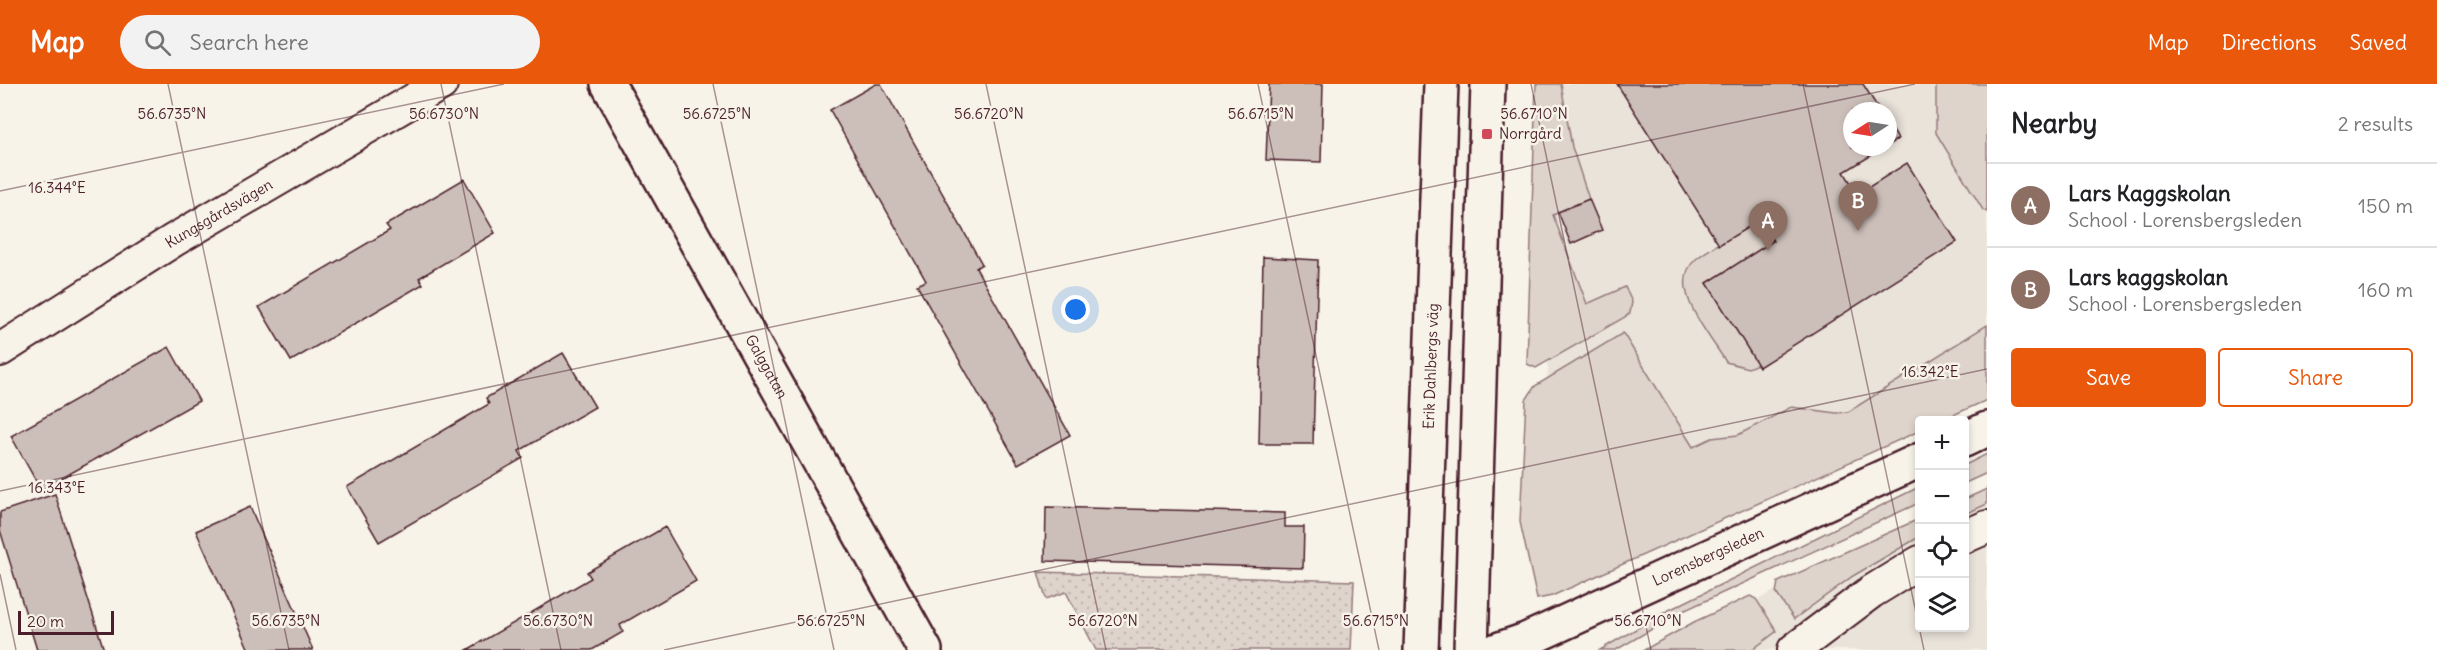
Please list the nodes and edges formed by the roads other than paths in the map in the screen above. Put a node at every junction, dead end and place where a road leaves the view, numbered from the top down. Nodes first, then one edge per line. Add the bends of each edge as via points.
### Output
1 (441, 84) edge
2 (608, 84) edge
3 (1441, 84) edge
4 (1488, 84) edge
5 (0, 350) edge
6 (1987, 429) edge
7 (1969, 438) edge
8 (1915, 462) edge
9 (1987, 527) edge
10 (1969, 535) edge
11 (1915, 565) edge
12 (925, 650) edge
13 (1420, 650) edge
14 (1471, 650) edge
15 (1497, 650) edge
16 (1794, 650) edge

1 - 5 street, Kungsgårdsvägen via 174,240
2 - 12 street, Galggatan
3 - 13 street, Erik Dahlbergs väg
4 - 14 street
6 - 7 street
8 - 15 street, Lorensbergsleden
9 - 10 street
11 - 16 street

